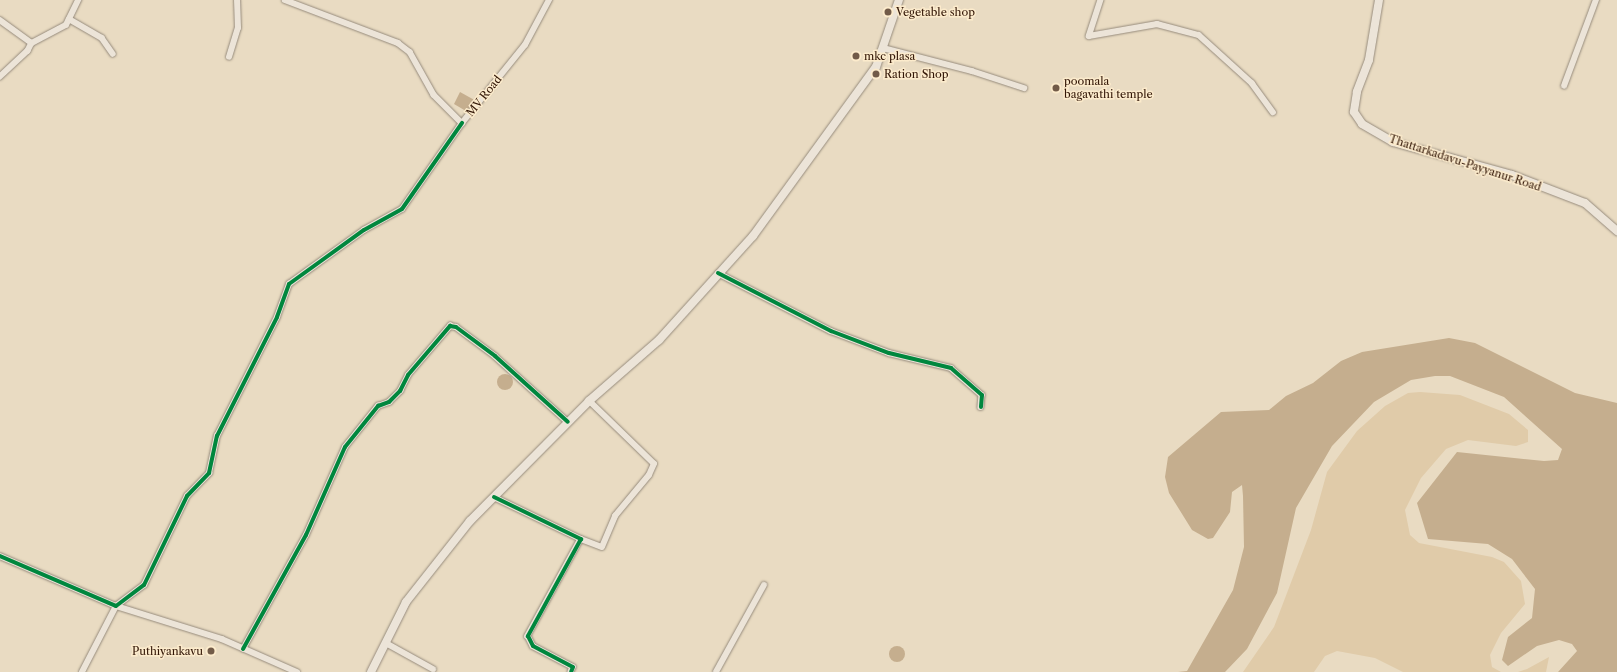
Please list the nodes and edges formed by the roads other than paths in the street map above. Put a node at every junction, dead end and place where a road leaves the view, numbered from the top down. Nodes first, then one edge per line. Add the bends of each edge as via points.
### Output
1 (78, 0) edge
2 (237, 0) edge
3 (284, 0) edge
4 (549, 0) edge
5 (1101, 0) edge
6 (1379, 0) edge
7 (1596, 0) edge
8 (898, 1) edge
9 (69, 19) junction
10 (0, 20) edge
11 (32, 43) junction
12 (883, 48) junction
13 (113, 54) dead end
14 (229, 57) dead end
15 (0, 77) edge
16 (1564, 86) dead end
17 (1024, 88) dead end
18 (1273, 112) dead end
19 (462, 123) junction
20 (1617, 231) edge
21 (718, 273) junction
22 (589, 401) junction
23 (981, 407) dead end
24 (568, 422) junction
25 (494, 497) junction
26 (581, 539) junction
27 (0, 556) edge
28 (764, 585) dead end
29 (116, 606) junction
30 (386, 643) junction
31 (243, 649) junction
32 (433, 669) dead end
33 (82, 672) edge
34 (297, 672) edge
35 (371, 672) edge
36 (570, 672) edge
37 (716, 672) edge

1 - 9 street
2 - 14 street via 238,28
3 - 19 street, MV Road via 398,43 410,52 434,95
4 - 19 street, MV Road via 525,45
5 - 18 street via 1089,36 1157,24 1199,35 1252,83
6 - 20 main road, Thattarkadavu-Payyanur Road via 1369,60 1354,112 1362,124 1393,142 1512,175 1585,203
7 - 16 street
8 - 12 main road
9 - 11 street via 60,30
9 - 13 street via 102,38
10 - 11 street
11 - 15 street via 28,51
12 - 17 street
12 - 21 main road via 876,66 832,124 792,186
19 - 29 street via 402,209 364,230 290,284 277,317 216,436 209,473 187,496 144,585
21 - 22 main road via 659,340
21 - 23 street via 831,331 890,354 951,368 968,379 982,395
22 - 24 main road
22 - 26 street via 654,464 649,475 615,516 602,547
24 - 25 main road
24 - 31 street via 495,356 456,327 450,326 408,375 400,391 389,402 378,406 372,418 350,441 289,568
25 - 26 street
25 - 30 main road via 406,602
26 - 36 street via 528,636 533,646 573,667
27 - 29 street
28 - 37 street
29 - 31 street via 222,639
29 - 33 street
30 - 32 street
30 - 35 main road
31 - 34 street

